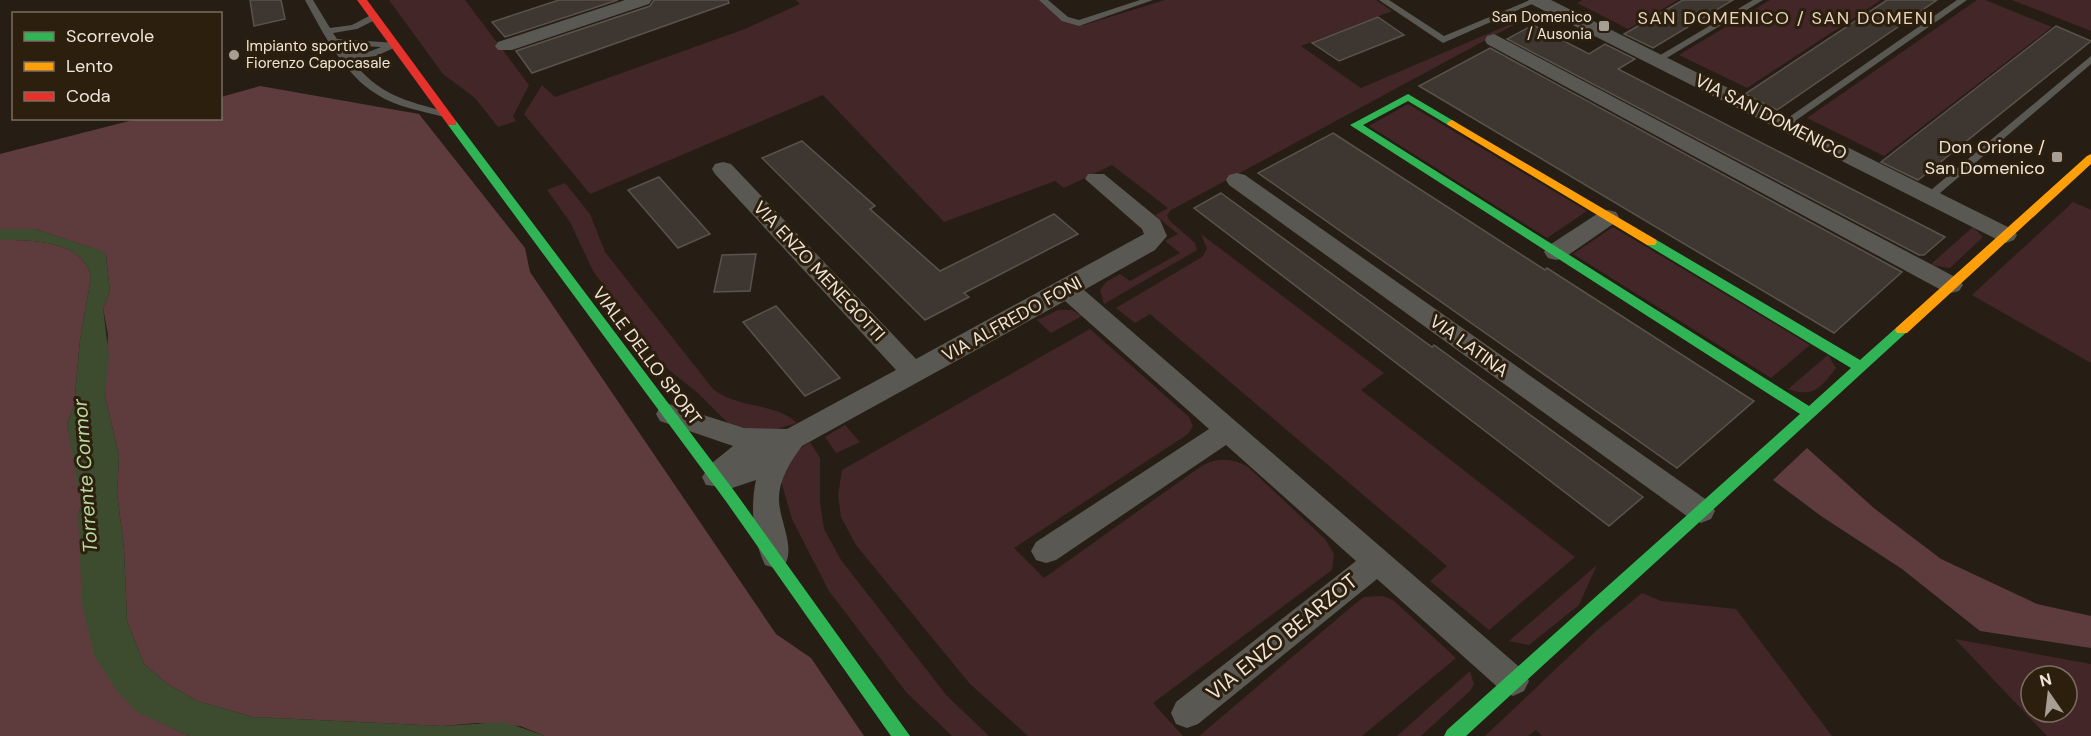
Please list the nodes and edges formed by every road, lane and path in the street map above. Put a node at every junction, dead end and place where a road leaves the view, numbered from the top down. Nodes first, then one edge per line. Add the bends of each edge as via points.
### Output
1 (309, 0) edge
2 (363, 0) edge
3 (643, 0) edge
4 (1043, 0) edge
5 (1149, 0) edge
6 (1383, 0) edge
7 (1537, 0) edge
8 (1759, 0) edge
9 (1963, 0) edge
10 (374, 17) junction
11 (329, 31) junction
12 (1494, 40) dead end
13 (336, 42) junction
14 (393, 45) junction
15 (505, 46) dead end
16 (347, 57) junction
17 (2091, 59) edge
18 (1657, 60) junction
19 (444, 114) junction
20 (1785, 124) junction
21 (2091, 158) edge
22 (723, 169) dead end
23 (1096, 179) dead end
24 (1237, 180) dead end
25 (1929, 197) junction
26 (1608, 217) junction
27 (2006, 235) junction
28 (1556, 252) junction
29 (1951, 285) junction
30 (1067, 290) junction
31 (1860, 367) junction
32 (915, 373) junction
33 (1810, 413) junction
34 (669, 414) junction
35 (1227, 430) junction
36 (778, 448) junction
37 (716, 477) junction
38 (1701, 511) junction
39 (1046, 551) dead end
40 (776, 559) junction
41 (1377, 562) junction
42 (1513, 681) junction
43 (1187, 713) dead end
44 (901, 736) edge
45 (1453, 736) edge

1 - 11 lane
2 - 10 street, VIALE DELLO SPORT
3 - 15 street
4 - 5 lane via 1065,19 1079,22
6 - 7 lane via 1443,40
7 - 18 street, VIA SAN DOMENICO
8 - 18 lane
9 - 20 lane
10 - 11 lane via 354,27
10 - 14 street, VIALE DELLO SPORT
11 - 13 lane
12 - 29 street
13 - 14 lane
13 - 16 lane
14 - 16 lane via 373,54
14 - 19 street, VIALE DELLO SPORT
16 - 19 lane via 364,81 380,93
17 - 25 lane
18 - 20 street, VIA SAN DOMENICO
19 - 34 street, VIALE DELLO SPORT
20 - 25 street, VIA SAN DOMENICO
21 - 27 street
22 - 32 street, VIA ENZO MENEGOTTI
23 - 30 street, VIA ALFREDO FONI via 1152,225 1156,236 1147,245
24 - 38 street, VIA LATINA
25 - 27 street, VIA SAN DOMENICO
26 - 28 street
26 - 28 street via 1408,97 1354,125
26 - 31 street
27 - 29 street
28 - 33 street
29 - 31 street
30 - 32 street, VIA ALFREDO FONI
30 - 35 street, VIA ENZO BEARZOT
31 - 33 street
32 - 36 street, VIA ALFREDO FONI
33 - 38 street
34 - 36 street via 728,436
34 - 37 street, VIALE DELLO SPORT
35 - 39 street
35 - 41 street, VIA ENZO BEARZOT
36 - 37 street, VIA ALFREDO FONI via 738,476
36 - 40 street via 765,500
37 - 40 street, VIALE DELLO SPORT
38 - 42 street
40 - 44 street, VIALE DELLO SPORT
41 - 42 street, VIA ENZO BEARZOT
41 - 43 street, VIA ENZO BEARZOT
42 - 45 street

